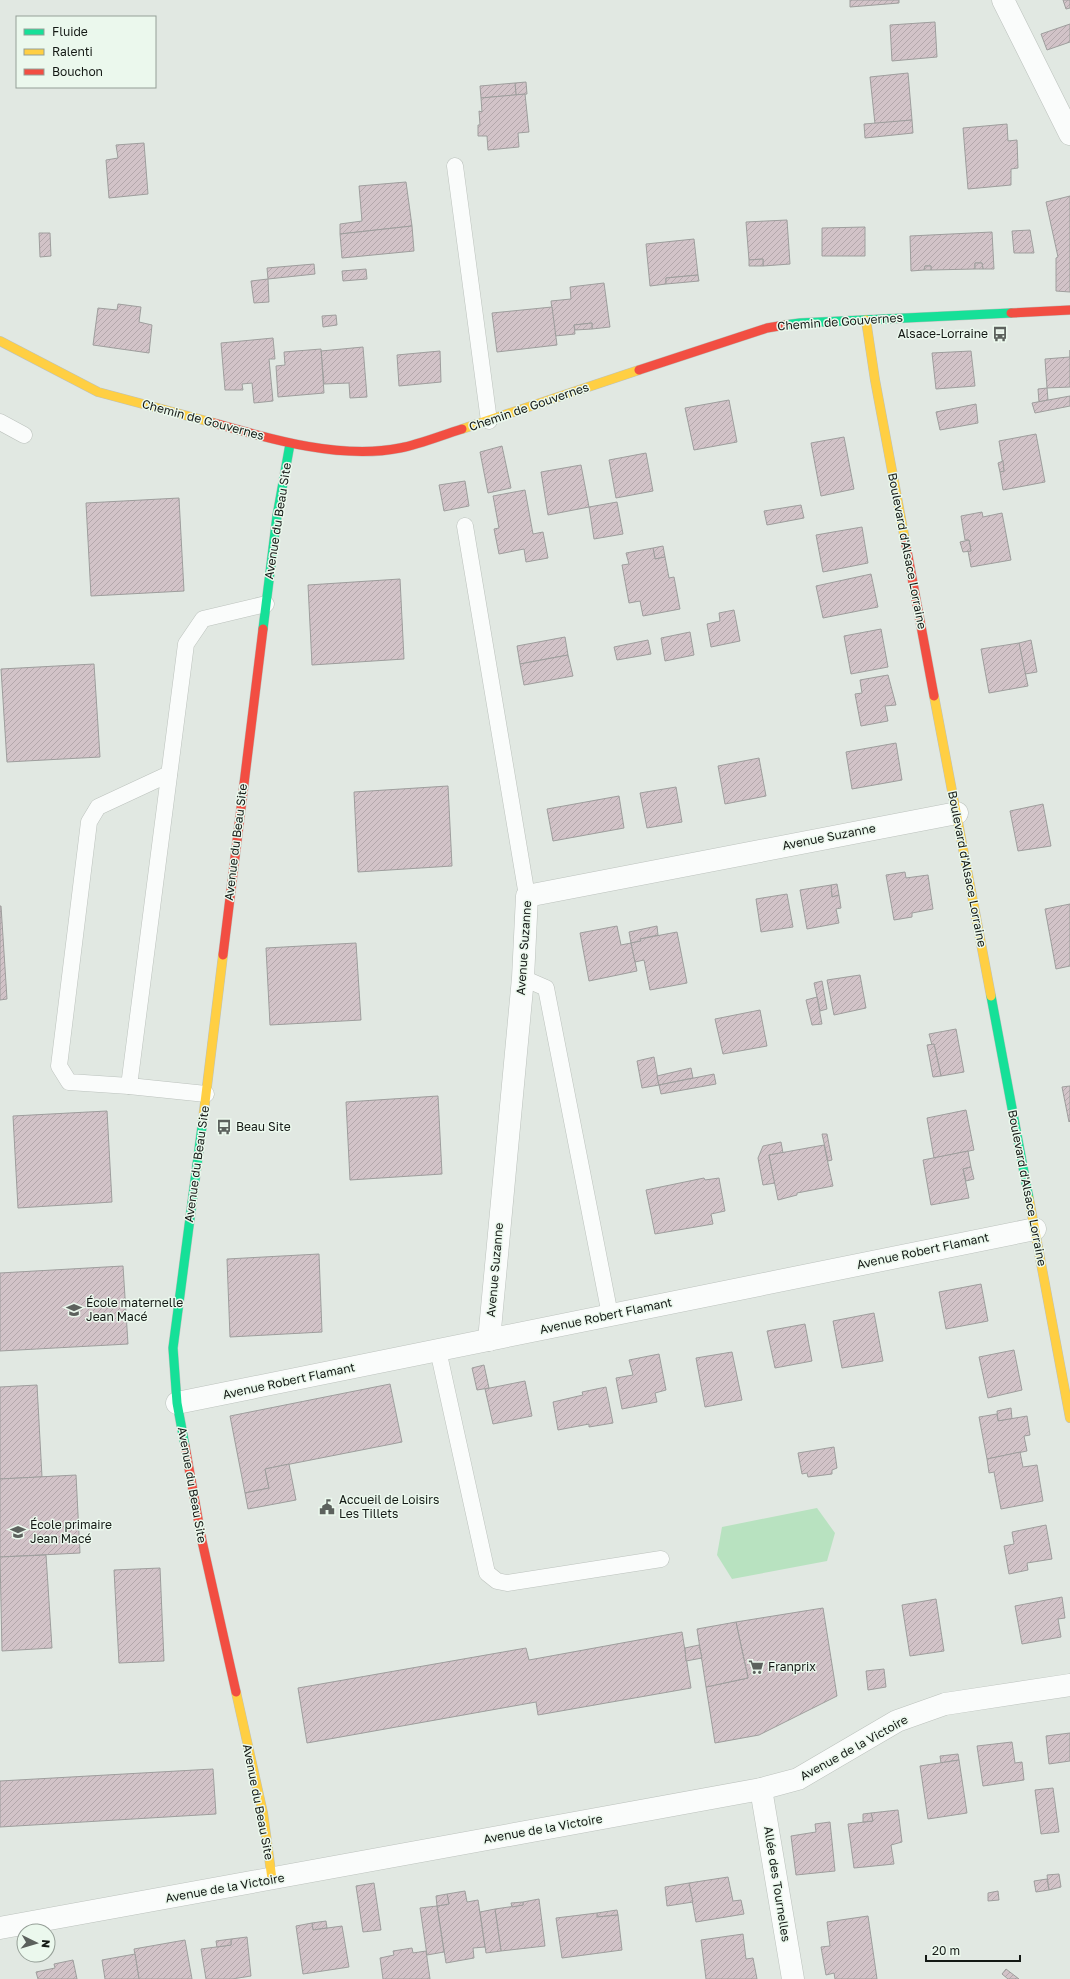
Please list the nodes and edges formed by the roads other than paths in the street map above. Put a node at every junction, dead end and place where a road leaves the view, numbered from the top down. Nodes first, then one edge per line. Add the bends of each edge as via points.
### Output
1 (1003, 0) edge
2 (1070, 134) edge
3 (455, 166) dead end
4 (1070, 310) edge
5 (866, 320) junction
6 (0, 341) edge
7 (0, 422) edge
8 (489, 422) junction
9 (24, 436) dead end
10 (290, 444) junction
11 (465, 526) dead end
12 (266, 604) junction
13 (169, 774) junction
14 (957, 813) junction
15 (527, 896) junction
16 (523, 978) junction
17 (129, 1086) junction
18 (206, 1094) junction
19 (1035, 1228) junction
20 (610, 1315) junction
21 (489, 1340) junction
22 (438, 1350) junction
23 (177, 1403) junction
24 (1070, 1418) edge
25 (661, 1559) dead end
26 (1070, 1685) edge
27 (761, 1789) junction
28 (272, 1879) junction
29 (0, 1928) edge
30 (793, 1979) edge

1 - 2 street
3 - 8 lane
4 - 5 street, Chemin de Gouvernes
5 - 8 street, Chemin de Gouvernes via 767,328 535,404
5 - 14 street, Boulevard d'Alsace Lorraine via 876,388
6 - 10 street, Chemin de Gouvernes via 98,392
7 - 9 lane
8 - 10 street, Chemin de Gouvernes via 400,448 360,451
10 - 12 street, Avenue du Beau Site via 277,516
11 - 15 lane
12 - 13 lane via 203,619 186,644
12 - 18 street, Avenue du Beau Site
13 - 17 lane
13 - 17 lane via 98,806 88,822 59,1066 69,1082
14 - 15 street, Avenue Suzanne
14 - 19 street, Boulevard d'Alsace Lorraine
15 - 16 street, Avenue Suzanne
16 - 20 lane via 546,988
16 - 21 street, Avenue Suzanne
17 - 18 lane
18 - 23 street, Avenue du Beau Site via 173,1348
19 - 20 street, Avenue Robert Flamant
19 - 24 street, Boulevard d'Alsace Lorraine
20 - 21 street, Avenue Robert Flamant
21 - 22 street, Avenue Robert Flamant
22 - 23 street, Avenue Robert Flamant
22 - 25 lane via 487,1572 497,1581 507,1583
23 - 28 street, Avenue du Beau Site via 202,1541 262,1813
26 - 27 street, Avenue de la Victoire via 945,1704 897,1720 798,1779
27 - 28 street, Avenue de la Victoire
27 - 30 street, Allée des Tournelles
28 - 29 street, Avenue de la Victoire

